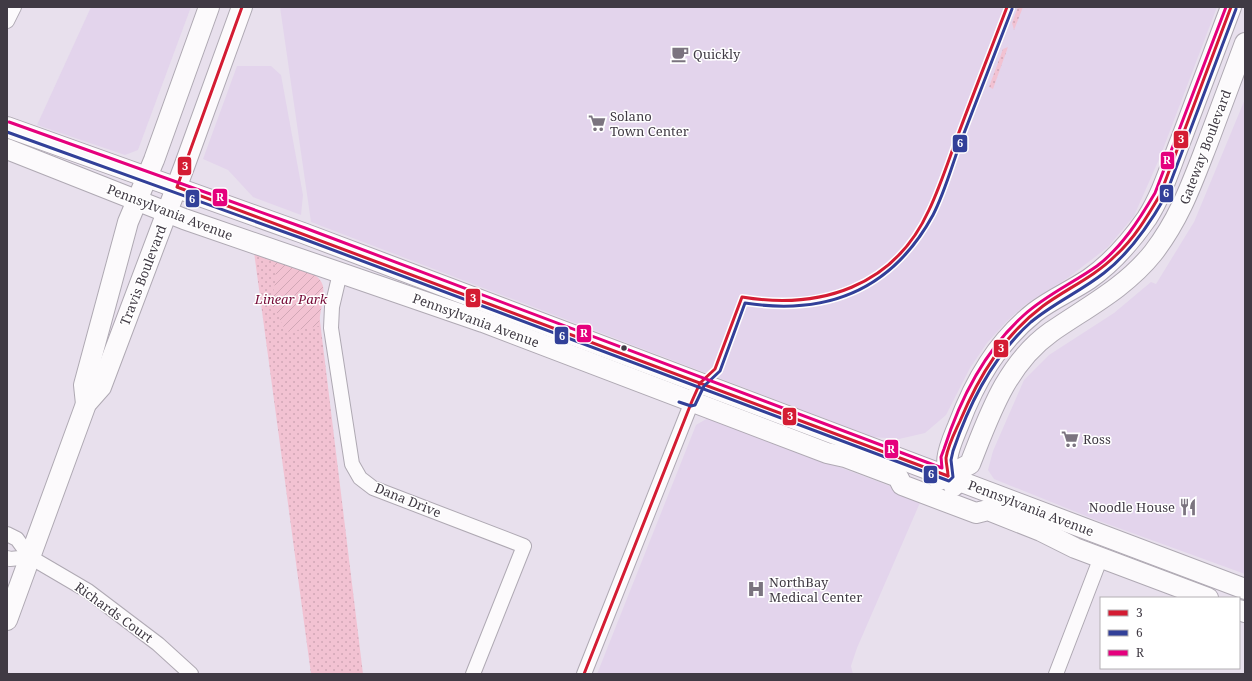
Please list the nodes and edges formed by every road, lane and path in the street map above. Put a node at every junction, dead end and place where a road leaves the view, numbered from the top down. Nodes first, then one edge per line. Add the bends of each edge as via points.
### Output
1 (14, 7) edge
2 (209, 7) edge
3 (242, 7) edge
4 (1231, 7) edge
5 (7, 21) edge
6 (1245, 43) edge
7 (7, 127) edge
8 (7, 150) edge
9 (148, 176) junction
10 (177, 187) junction
11 (137, 201) junction
12 (167, 212) junction
13 (340, 273) junction
14 (700, 383) junction
15 (692, 401) junction
16 (86, 404) junction
17 (948, 476) junction
18 (898, 477) junction
19 (988, 510) junction
20 (1093, 531) junction
21 (7, 534) edge
22 (30, 557) junction
23 (1101, 557) junction
24 (7, 558) edge
25 (1191, 568) junction
26 (1245, 589) edge
27 (1205, 597) edge
28 (7, 620) edge
29 (191, 674) edge
30 (473, 674) edge
31 (584, 674) edge
32 (1056, 674) edge

1 - 5 street
2 - 9 main road, Travis Boulevard
3 - 10 main road, Travis Boulevard
4 - 17 main road, Gateway Boulevard via 1160,195 1148,216 1132,240 1108,264 1035,312 1004,342 984,369 970,395 946,456
6 - 17 main road, Gateway Boulevard via 1184,204 1167,233 1134,274 1109,295 1050,333 1025,356 1006,381 970,464
7 - 9 main road, Pennsylvania Avenue
8 - 11 main road, Pennsylvania Avenue
9 - 10 main road, Pennsylvania Avenue
9 - 11 main road, Travis Boulevard
10 - 12 main road, Travis Boulevard
10 - 14 main road, Pennsylvania Avenue
11 - 12 main road, Pennsylvania Avenue
11 - 16 main road, Travis Boulevard via 128,222 84,385
12 - 13 main road, Pennsylvania Avenue
12 - 16 main road, Travis Boulevard via 101,387
13 - 15 main road, Pennsylvania Avenue via 483,322
13 - 30 street, Dana Drive via 332,307 331,328 352,464 360,478 373,488 524,546
14 - 15 street
14 - 17 main road, Pennsylvania Avenue
15 - 18 main road, Pennsylvania Avenue via 827,453
15 - 31 street
16 - 22 main road, Travis Boulevard
17 - 18 main road via 932,482 906,474
17 - 19 main road via 958,493 980,502
17 - 20 main road, Pennsylvania Avenue
18 - 19 main road, Pennsylvania Avenue via 902,485 976,513
19 - 23 main road, Pennsylvania Avenue
20 - 23 main road
20 - 25 main road, Pennsylvania Avenue
21 - 22 street via 17,539
22 - 24 street
22 - 28 main road, Travis Boulevard
22 - 29 street, Richards Court via 88,591 158,644
23 - 25 main road via 1120,553 1172,572
23 - 27 main road, Pennsylvania Avenue
23 - 32 street
25 - 26 main road, Pennsylvania Avenue

